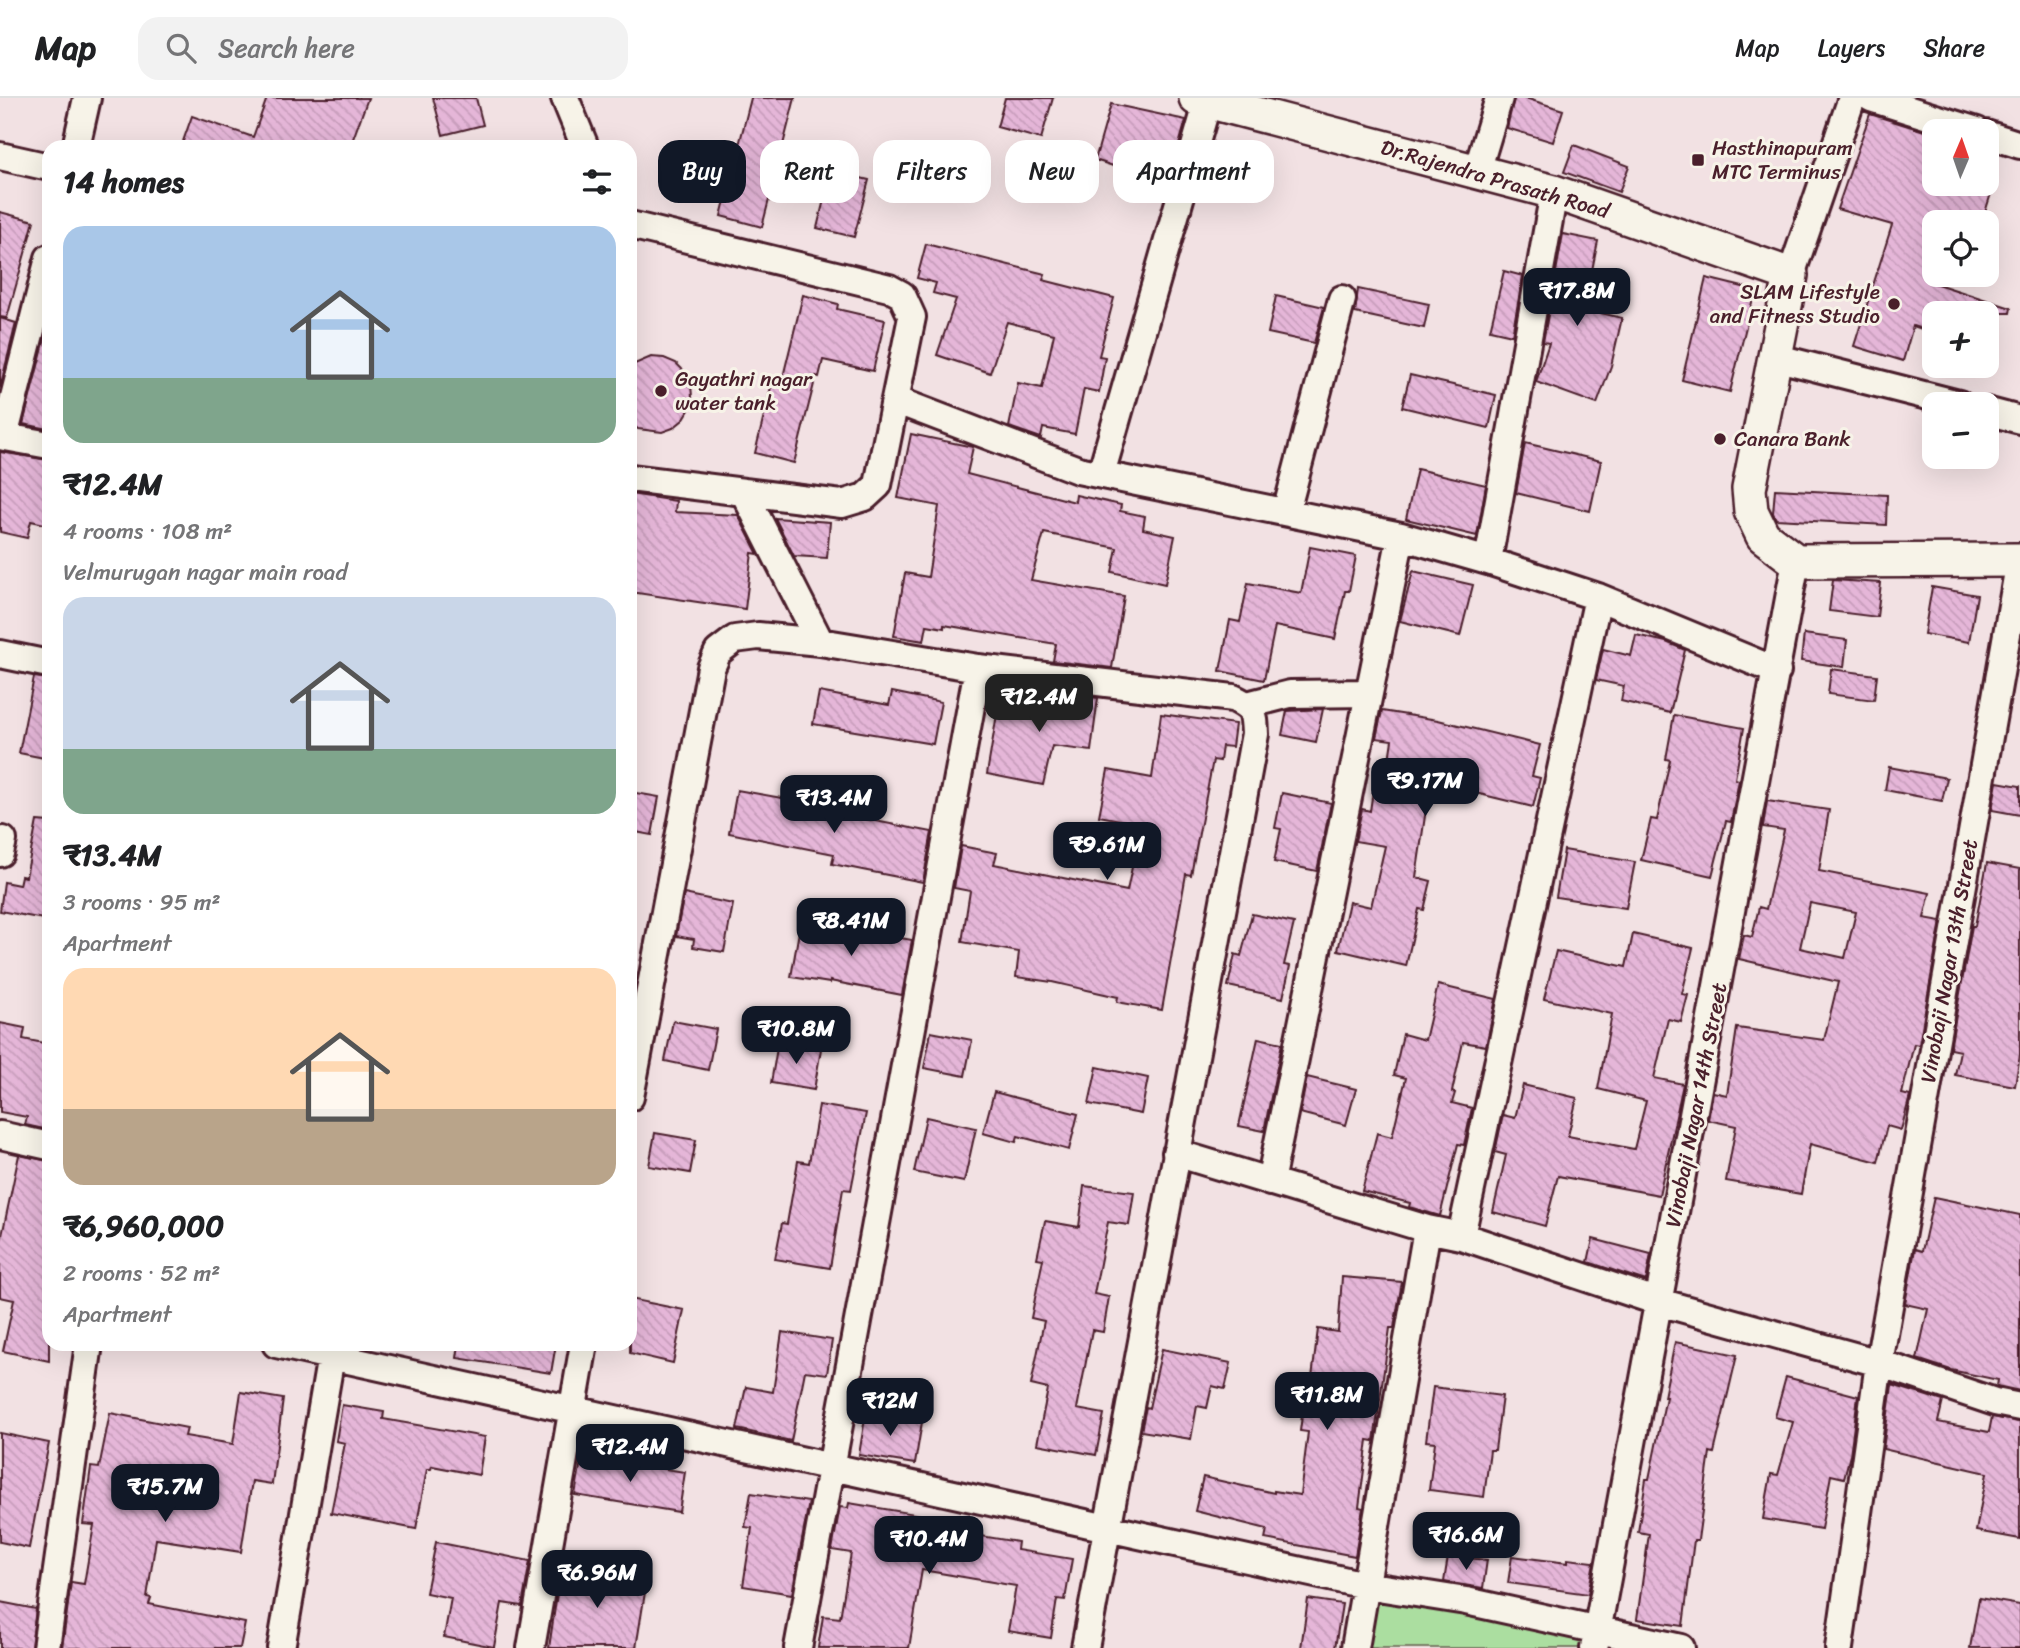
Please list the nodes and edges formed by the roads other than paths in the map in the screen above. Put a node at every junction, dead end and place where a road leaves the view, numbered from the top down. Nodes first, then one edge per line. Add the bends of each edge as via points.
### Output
1 (87, 98) edge
2 (565, 98) edge
3 (1499, 98) edge
4 (1852, 98) edge
5 (1871, 98) edge
6 (1202, 100) edge
7 (1939, 119) edge
8 (1999, 138) edge
9 (78, 140) edge
10 (583, 140) edge
11 (2020, 145) edge
12 (0, 156) edge
13 (42, 165) edge
14 (1478, 171) junction
15 (1553, 192) junction
16 (637, 227) edge
17 (1791, 275) junction
18 (42, 285) edge
19 (1342, 299) dead end
20 (1774, 358) junction
21 (1922, 395) edge
22 (895, 400) junction
23 (1999, 414) edge
24 (2020, 420) edge
25 (2, 437) edge
26 (42, 444) edge
27 (1101, 474) junction
28 (637, 479) edge
29 (744, 492) junction
30 (1286, 512) junction
31 (1401, 536) junction
32 (2020, 560) edge
33 (1488, 561) junction
34 (1796, 561) junction
35 (1598, 597) junction
36 (820, 642) junction
37 (0, 654) edge
38 (42, 663) edge
39 (978, 668) junction
40 (1777, 671) junction
41 (1369, 693) junction
42 (1247, 705) junction
43 (637, 1060) edge
44 (0, 1135) edge
45 (42, 1144) edge
46 (1176, 1153) junction
47 (1270, 1182) junction
48 (1427, 1229) junction
49 (1461, 1236) junction
50 (1659, 1302) junction
51 (88, 1351) edge
52 (332, 1351) edge
53 (336, 1351) edge
54 (582, 1351) edge
55 (1879, 1363) junction
56 (2020, 1407) edge
57 (571, 1409) junction
58 (832, 1468) junction
59 (1106, 1528) junction
60 (1365, 1585) junction
61 (1595, 1638) edge
62 (46, 1648) edge
63 (281, 1648) edge
64 (531, 1648) edge
65 (798, 1648) edge
66 (1085, 1648) edge
67 (1355, 1648) edge
68 (1681, 1648) edge
69 (1839, 1648) edge

1 - 9 street
2 - 10 street
3 - 14 street
4 - 17 street
5 - 7 street
6 - 14 street, Dr.Rajendra Prasath Road
6 - 27 street
8 - 11 street
12 - 13 street
14 - 15 street, Dr.Rajendra Prasath Road
15 - 17 street, Dr.Rajendra Prasath Road
15 - 33 street
16 - 22 street via 889,288 902,295 912,317
17 - 20 street
18 - 25 street
19 - 30 street
20 - 21 street
20 - 34 street via 1749,489 1751,511 1763,536
22 - 27 street via 1078,470
22 - 29 street via 878,485 865,497 842,504
23 - 24 street
25 - 26 street
27 - 30 street
28 - 29 street
29 - 36 street
30 - 31 street
31 - 33 street
31 - 41 street
32 - 34 street
32 - 55 street, Vinobaji Nagar 13th Street
33 - 35 street
34 - 40 street, Vinobaji Nagar 14th Street
35 - 40 street
35 - 49 street
36 - 39 street
36 - 43 street via 758,636 735,639 718,652 711,668
37 - 38 street
39 - 42 street via 1233,698
39 - 58 street
40 - 50 street, Vinobaji Nagar 14th Street
41 - 42 street via 1290,694
41 - 47 street
42 - 46 street via 1254,714 1255,734
44 - 45 street
46 - 47 street
46 - 59 street
47 - 48 street
48 - 49 street
48 - 60 street
49 - 50 street
50 - 55 street
50 - 61 street, Vinobaji Nagar 14th Street
51 - 62 street
52 - 63 street
53 - 57 street
54 - 57 street
55 - 56 street
55 - 69 street, Vinobaji Nagar 13th Street
57 - 58 street
57 - 64 street
58 - 59 street
58 - 65 street
59 - 60 street
59 - 66 street
60 - 61 street via 1466,1601
60 - 67 street
61 - 68 street

